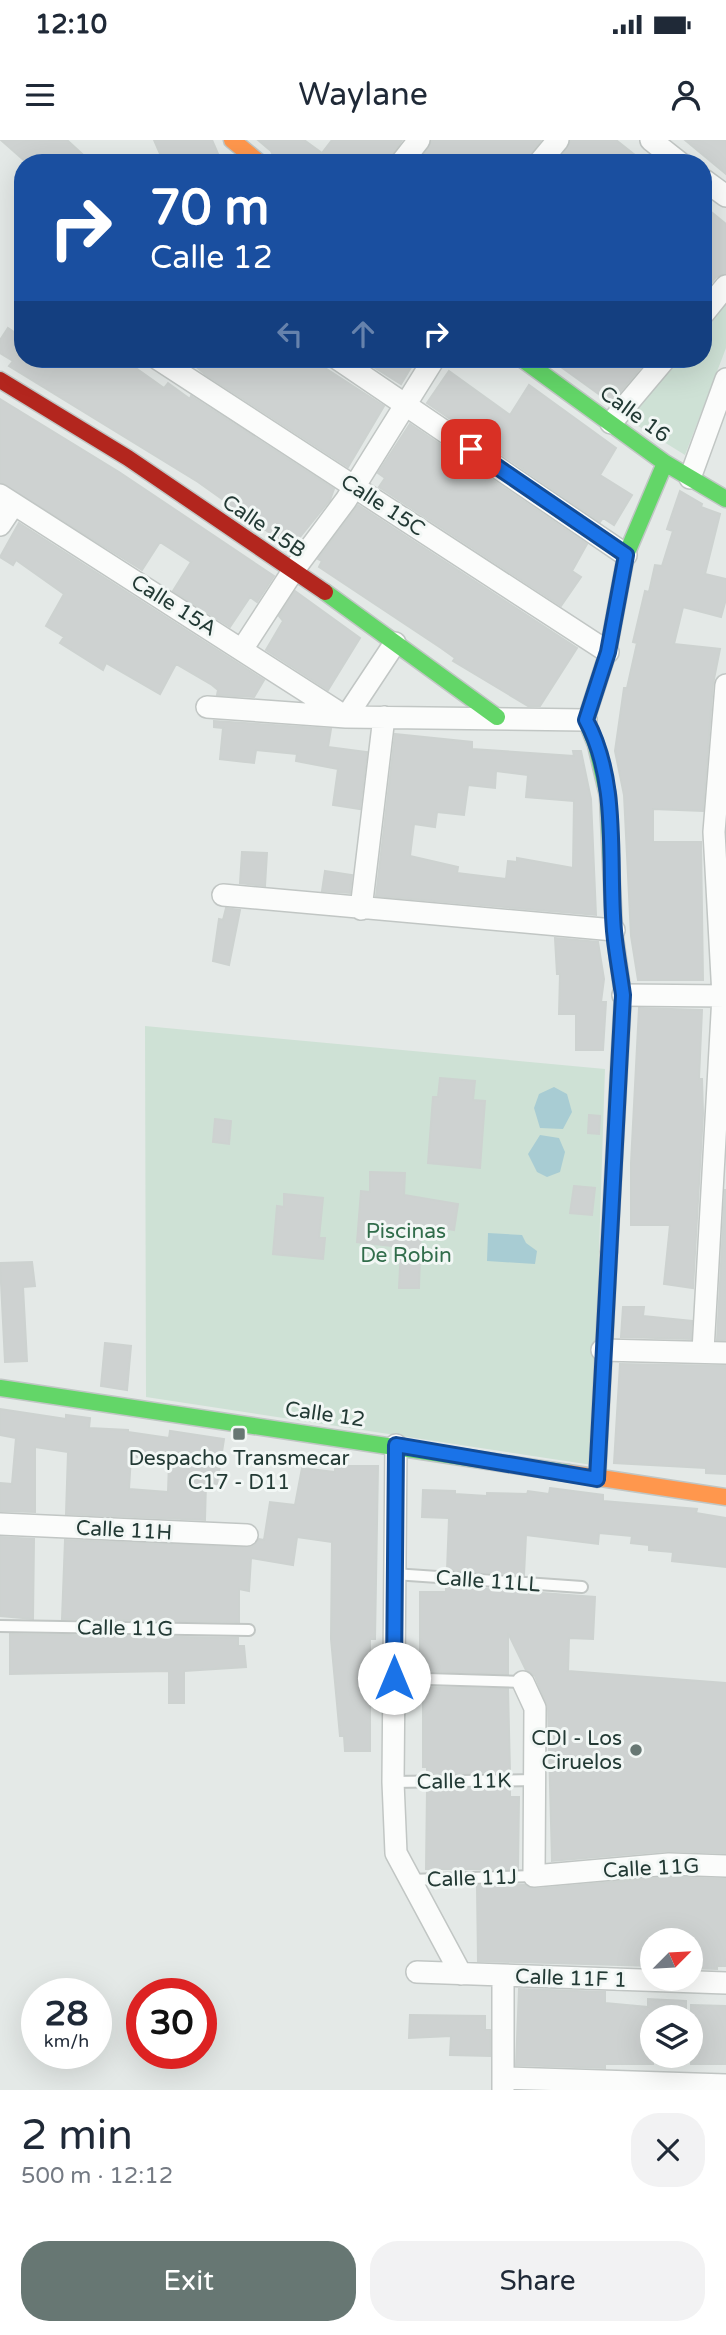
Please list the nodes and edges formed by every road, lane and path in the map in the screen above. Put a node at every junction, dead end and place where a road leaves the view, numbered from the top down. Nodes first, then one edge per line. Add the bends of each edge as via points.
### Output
1 (558, 140) edge
2 (651, 140) edge
3 (237, 141) edge
4 (251, 154) edge
5 (546, 154) edge
6 (669, 154) edge
7 (726, 286) edge
8 (712, 303) edge
9 (172, 368) edge
10 (352, 368) edge
11 (428, 368) edge
12 (538, 368) edge
13 (657, 368) edge
14 (726, 379) edge
15 (0, 380) edge
16 (404, 403) junction
17 (722, 407) edge
18 (611, 423) junction
19 (665, 463) junction
20 (690, 478) junction
21 (355, 486) junction
22 (726, 499) edge
23 (7, 500) edge
24 (0, 525) edge
25 (626, 555) junction
26 (293, 571) junction
27 (396, 643) junction
28 (243, 648) junction
29 (608, 652) junction
30 (726, 685) edge
31 (207, 707) dead end
32 (346, 717) junction
33 (384, 717) junction
34 (497, 717) junction
35 (586, 720) junction
36 (223, 895) dead end
37 (361, 909) junction
38 (614, 930) junction
39 (623, 995) junction
40 (725, 996) edge
41 (602, 1350) junction
42 (703, 1351) junction
43 (726, 1353) edge
44 (0, 1388) edge
45 (396, 1445) junction
46 (597, 1479) junction
47 (726, 1497) edge
48 (0, 1524) edge
49 (247, 1535) dead end
50 (394, 1574) junction
51 (582, 1587) dead end
52 (0, 1626) edge
53 (249, 1630) dead end
54 (394, 1678) junction
55 (523, 1682) joint
56 (536, 1780) junction
57 (393, 1782) junction
58 (726, 1866) edge
59 (534, 1876) junction
60 (409, 1880) junction
61 (417, 1972) dead end
62 (461, 1973) junction
63 (503, 1976) junction
64 (726, 1983) edge
65 (504, 2084) edge
66 (726, 2085) edge

1 - 5 street
2 - 6 street
3 - 4 street
7 - 8 street
9 - 21 street, Calle 15C
10 - 16 street
11 - 16 street
12 - 18 street, Calle 16
13 - 18 street
14 - 17 street
15 - 26 street, Calle 15B
16 - 21 street
16 - 25 street
17 - 20 street
18 - 19 street, Calle 16
19 - 20 street, Calle 16
19 - 25 street
20 - 22 street, Calle 16
21 - 26 street
21 - 29 street, Calle 15C
23 - 24 street
23 - 28 street, Calle 15A
25 - 29 street
26 - 27 street, Calle 15B
26 - 28 street
27 - 32 street
27 - 34 street, Calle 15B
28 - 32 street, Calle 15A
29 - 35 street
30 - 40 street via 714,832
31 - 32 street
32 - 33 street
33 - 34 street
33 - 37 street
34 - 35 street
35 - 38 street via 597,740 612,830
36 - 37 street
37 - 38 street
38 - 39 street
39 - 40 street
39 - 41 street
40 - 42 street
41 - 42 street
41 - 46 street
42 - 43 street
44 - 45 street, Calle 12
45 - 46 street, Calle 12
45 - 50 street
46 - 47 street, Calle 12
48 - 49 street, Calle 11H
50 - 51 lane, Calle 11LL
50 - 54 street
52 - 53 lane, Calle 11G
54 - 55 lane
54 - 57 street
55 - 56 street via 535,1708
56 - 57 lane, Calle 11K
56 - 59 street
57 - 60 street via 397,1853
58 - 59 street, Calle 11G via 669,1864
59 - 60 lane, Calle 11J
60 - 62 street
61 - 62 street, Calle 11F 1
62 - 63 street, Calle 11F 1
63 - 64 street, Calle 11F 1
63 - 65 street
65 - 66 street

